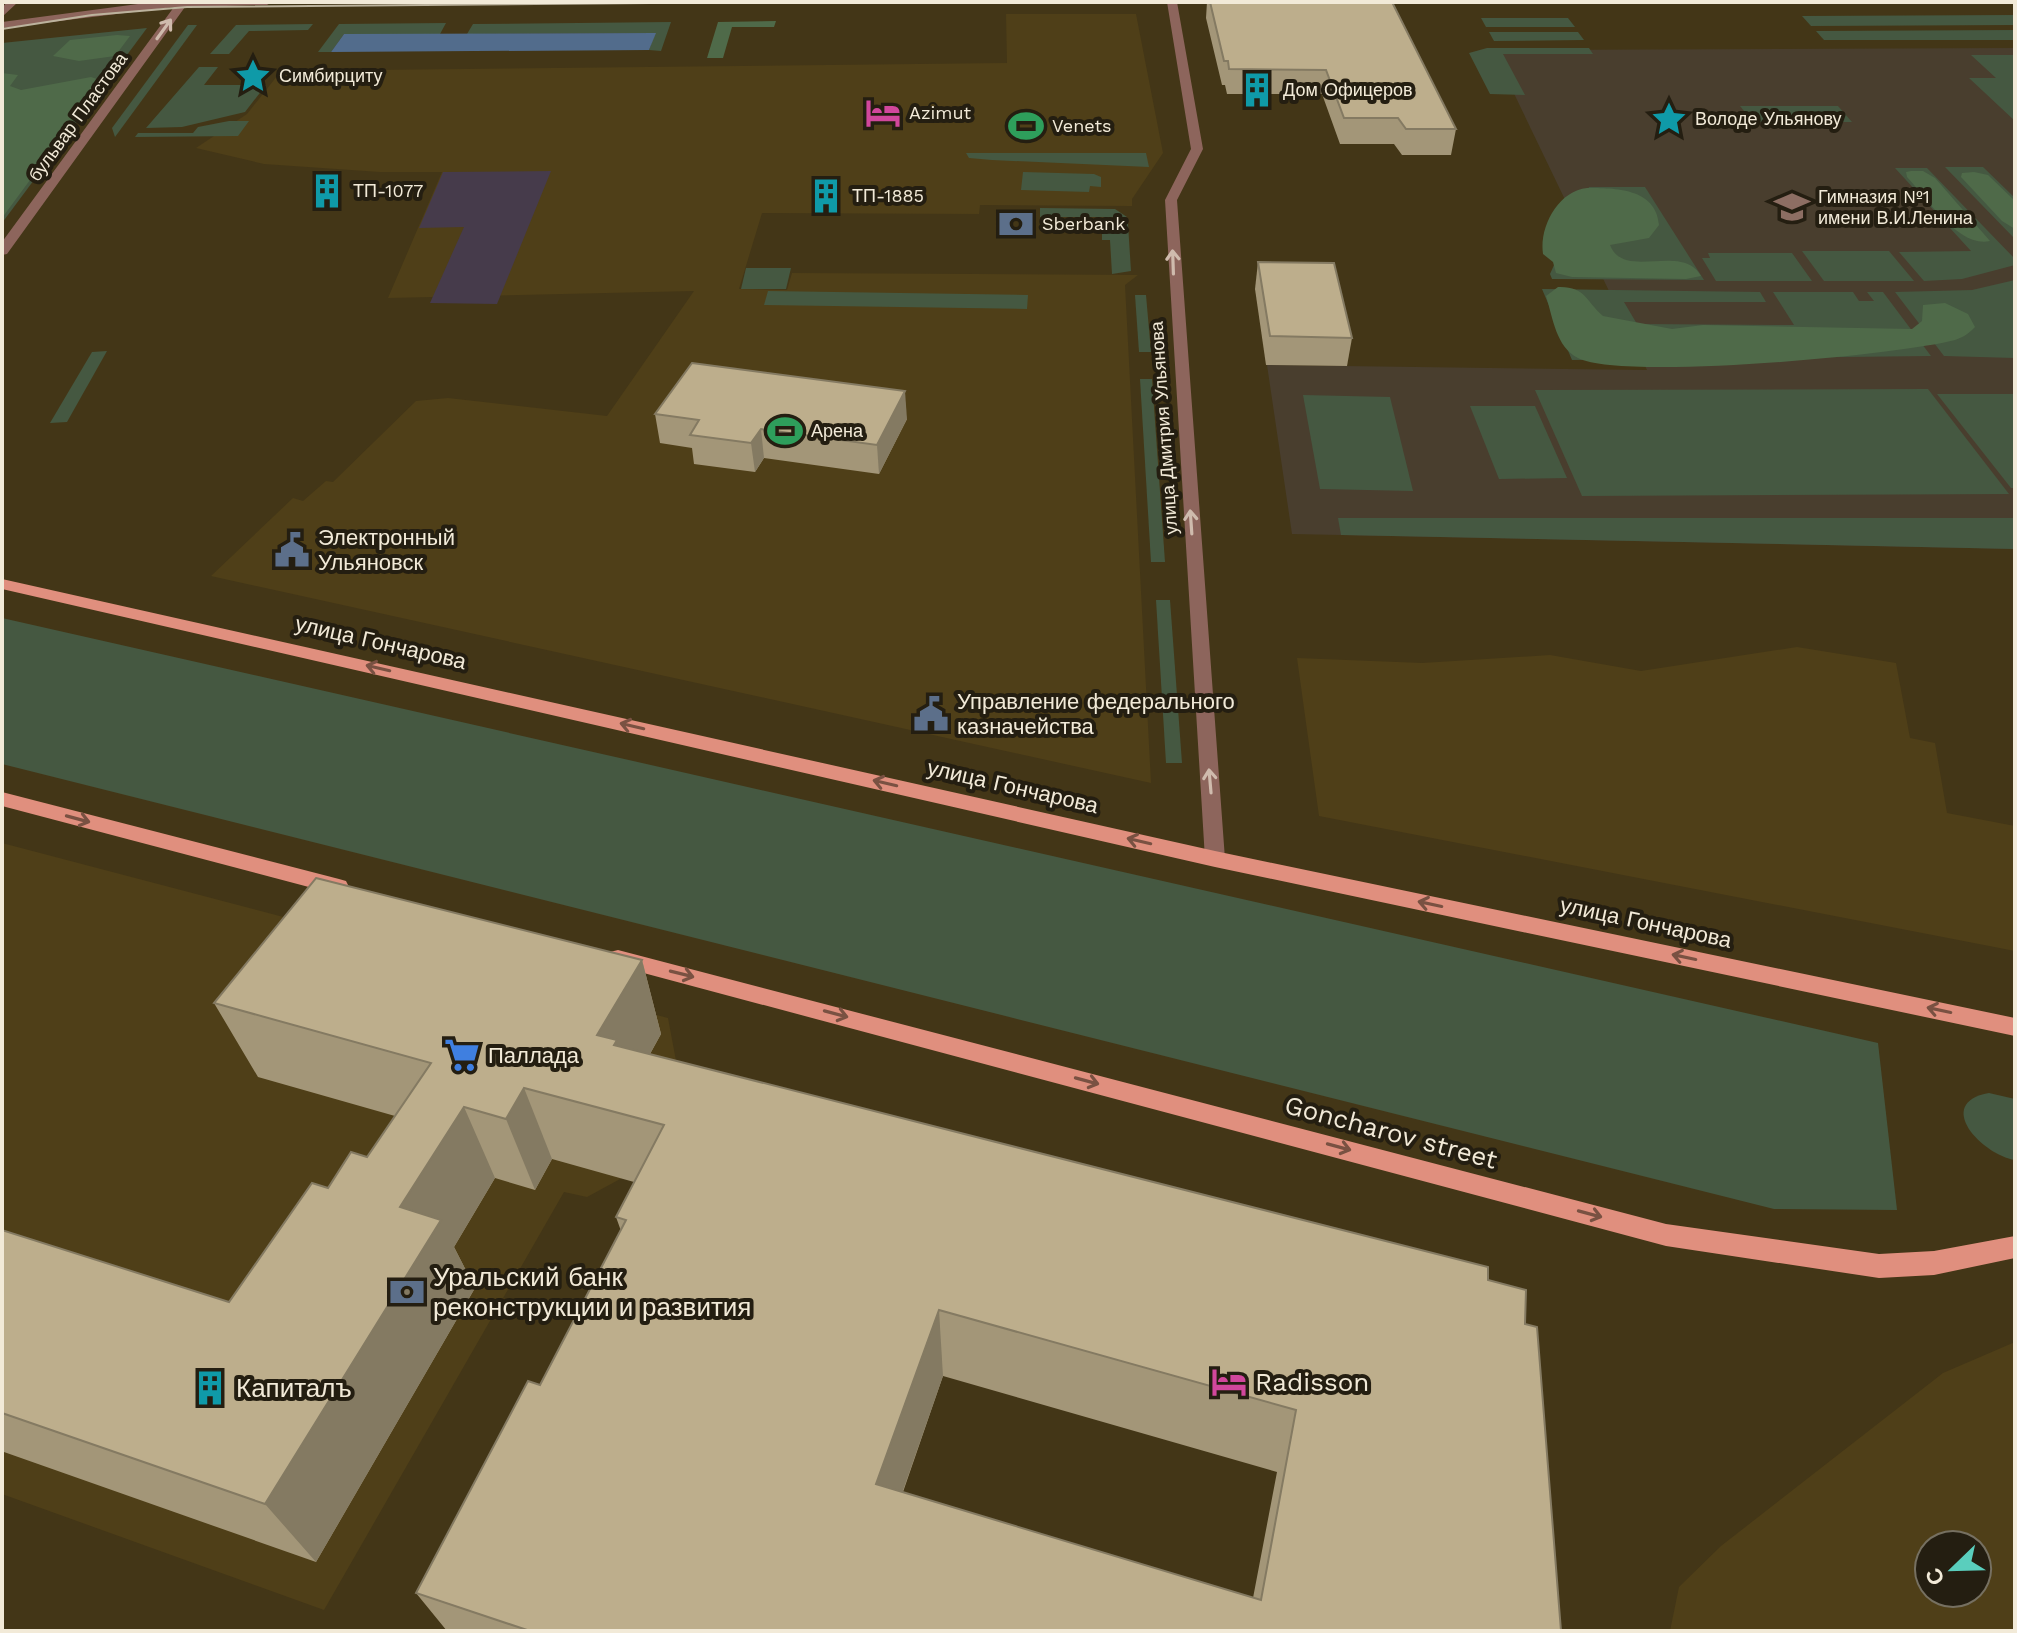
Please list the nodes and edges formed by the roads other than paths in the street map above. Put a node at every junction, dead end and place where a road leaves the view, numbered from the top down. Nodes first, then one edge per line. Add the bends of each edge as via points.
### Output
1 (13, 2) edge
2 (267, 2) edge
3 (1172, 2) edge
4 (182, 4) junction
5 (2, 14) edge
6 (2, 25) edge
7 (2, 251) edge
8 (2, 584) edge
9 (2, 799) edge
10 (1215, 859) junction
11 (364, 893) edge
12 (593, 951) edge
13 (2015, 1027) edge
14 (2015, 1247) edge

1 - 5 street
2 - 4 street
10 -> 3 street, улица Дмитрия Ульянова via 1171,200 1197,149
4 - 6 street
7 -> 4 street, бульвар Пластова
10 -> 8 main road, улица Гончарова
9 -> 11 main road
13 -> 10 main road, улица Гончарова
12 -> 14 main road via 1666,1235 1879,1266 1934,1263

